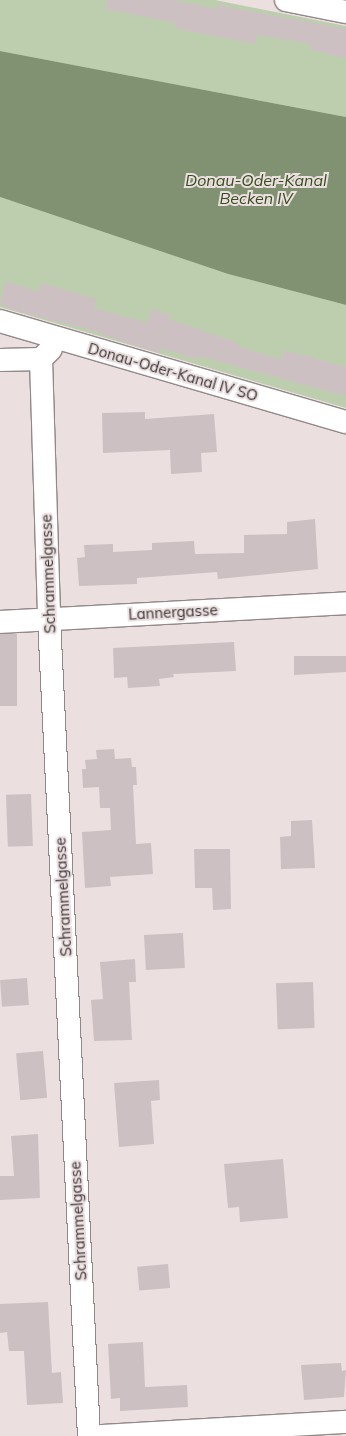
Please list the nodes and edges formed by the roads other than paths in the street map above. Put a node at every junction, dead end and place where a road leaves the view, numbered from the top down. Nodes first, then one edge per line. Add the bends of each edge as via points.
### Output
1 (286, 0) edge
2 (346, 12) edge
3 (0, 321) edge
4 (60, 340) junction
5 (41, 359) junction
6 (0, 360) edge
7 (346, 422) edge
8 (346, 603) edge
9 (49, 619) junction
10 (0, 622) edge
11 (346, 1422) edge
12 (89, 1436) edge
13 (100, 1436) edge

1 - 2 street
3 - 4 street, Donau-Oder-Kanal IV SO
4 - 5 street
4 - 7 street, Donau-Oder-Kanal IV SO
5 - 6 street
5 - 9 street, Schrammelgasse
8 - 9 street, Lannergasse
9 - 10 street, Lannergasse
9 - 12 street, Schrammelgasse
11 - 13 street

